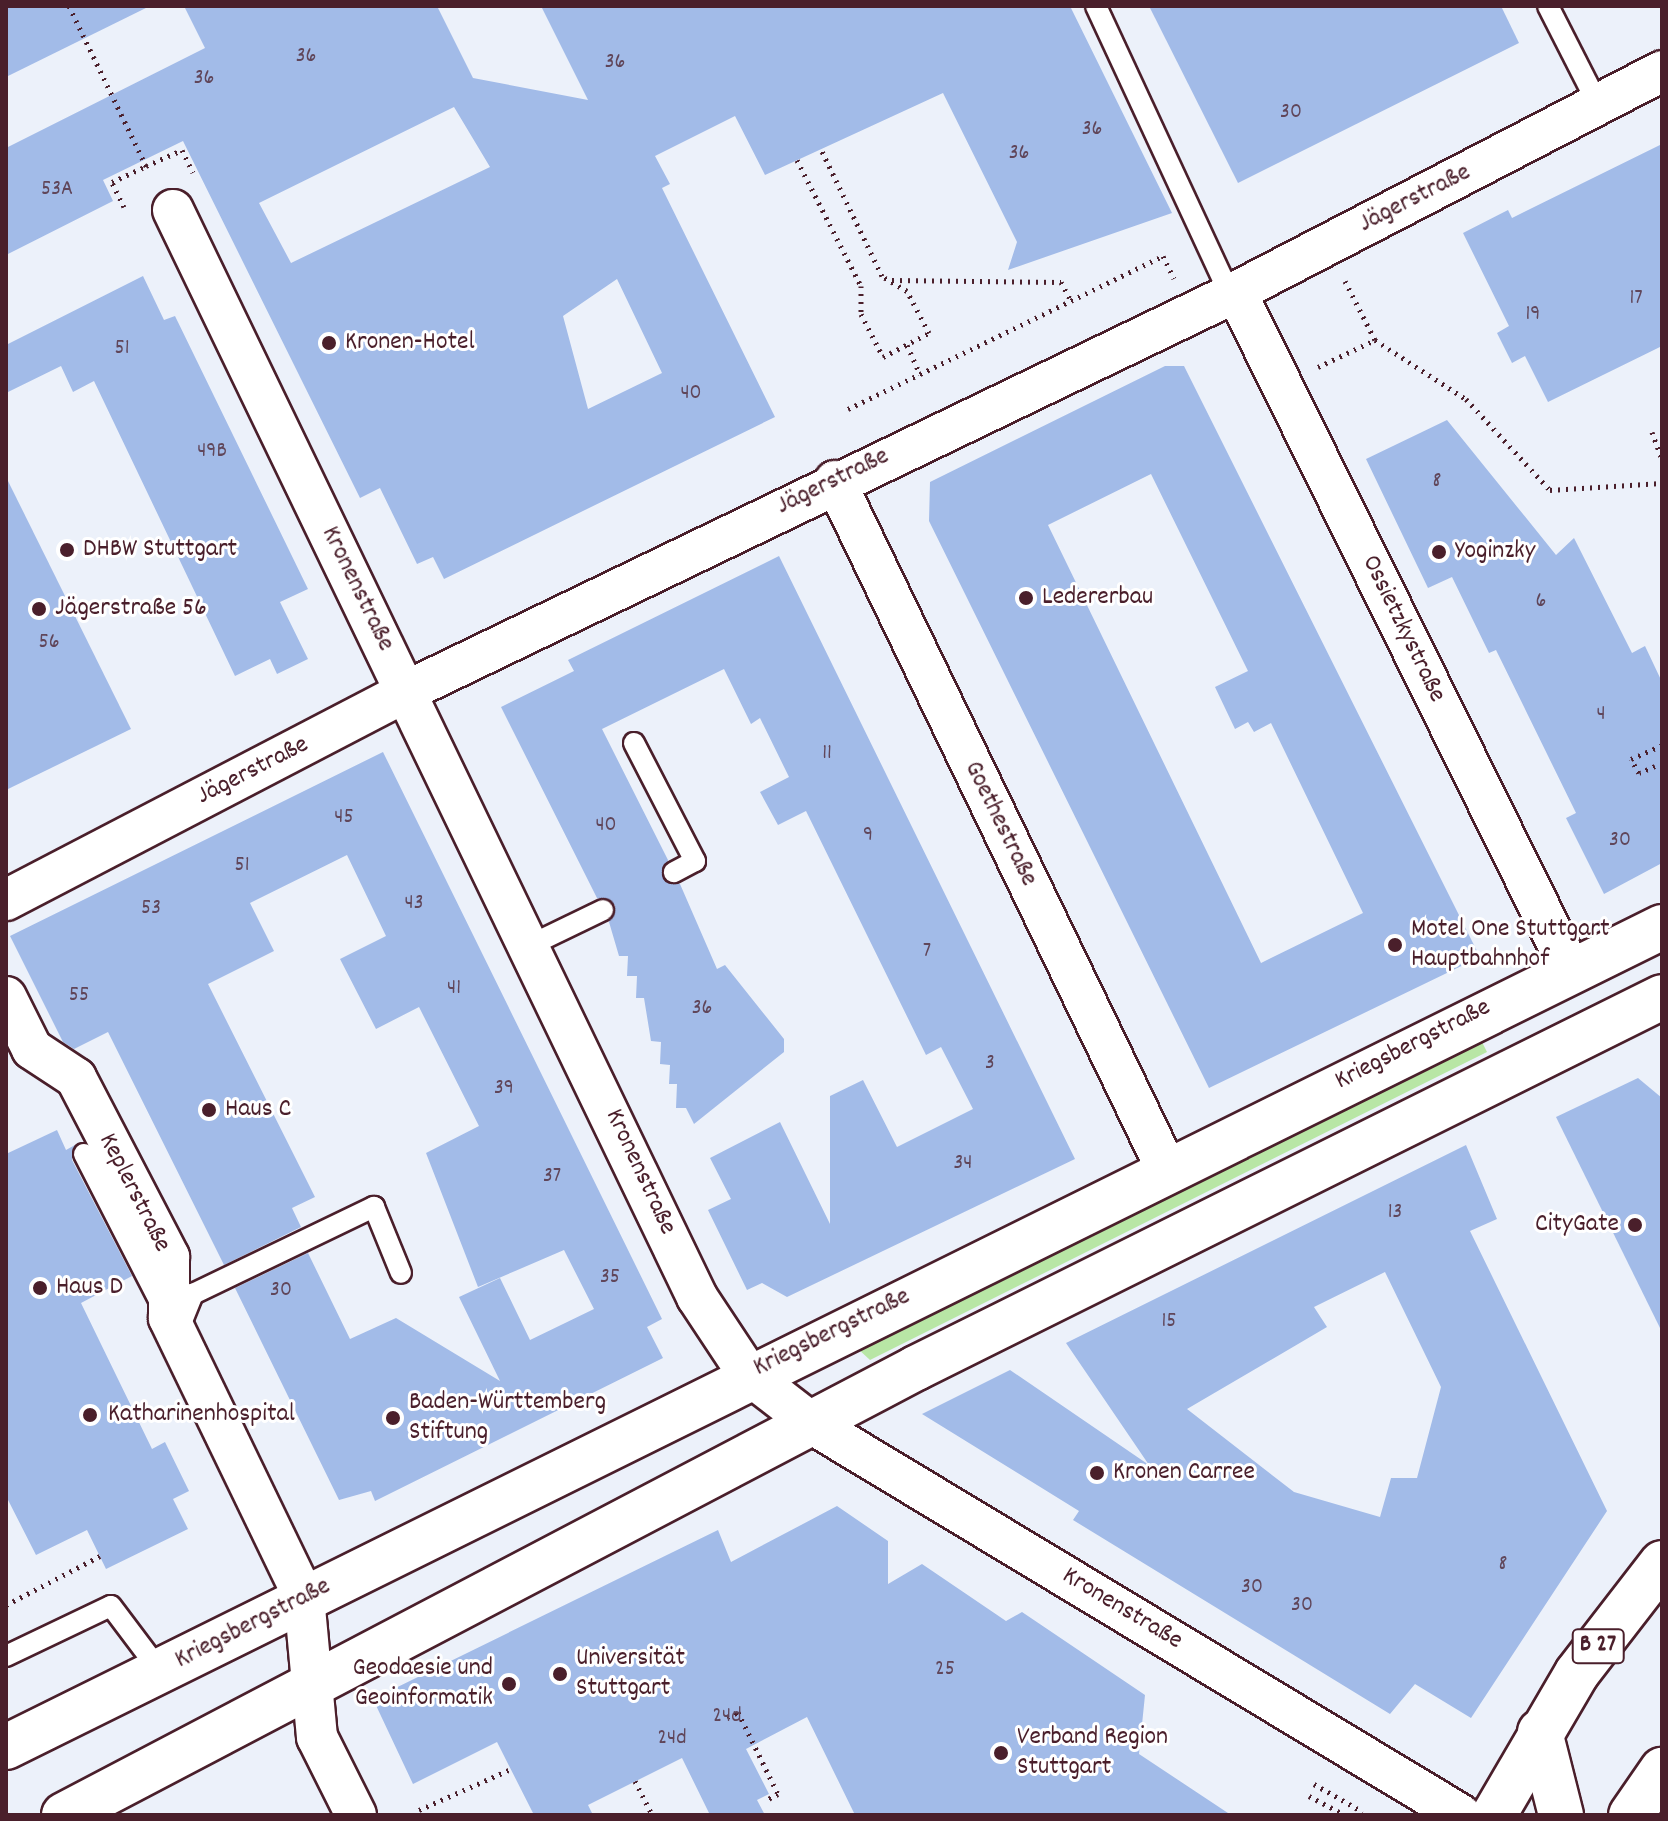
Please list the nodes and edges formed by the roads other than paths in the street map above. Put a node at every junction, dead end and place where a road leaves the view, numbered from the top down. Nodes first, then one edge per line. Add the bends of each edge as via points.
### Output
1 (1096, 6) edge
2 (1548, 6) edge
3 (1655, 78) edge
4 (1598, 104) junction
5 (173, 210) dead end
6 (1233, 293) junction
7 (835, 481) junction
8 (407, 691) junction
9 (634, 743) dead end
10 (674, 872) dead end
11 (6, 900) edge
12 (603, 910) dead end
13 (1662, 927) edge
14 (531, 945) junction
15 (1569, 967) junction
16 (6, 997) edge
17 (1662, 997) edge
18 (84, 1154) dead end
19 (1166, 1168) junction
20 (401, 1273) dead end
21 (173, 1327) junction
22 (748, 1374) junction
23 (814, 1425) junction
24 (1662, 1563) edge
25 (304, 1597) junction
26 (6, 1656) edge
27 (160, 1671) junction
28 (309, 1687) junction
29 (1540, 1732) junction
30 (6, 1747) edge
31 (1662, 1770) edge
32 (64, 1815) edge
33 (356, 1815) edge
34 (1461, 1815) edge
35 (1494, 1815) edge
36 (1561, 1815) edge
37 (1631, 1815) edge

1 - 6 lane
2 - 4 lane
3 - 4 street, Jägerstraße
4 - 6 street, Jägerstraße
5 - 8 street, Kronenstraße
6 - 7 street, Jägerstraße
6 - 15 street, Ossietzkystraße
7 - 8 street, Jägerstraße
7 - 19 street, Goethestraße
8 - 11 street, Jägerstraße
8 - 14 street, Kronenstraße
9 - 10 lane via 695,861
12 - 14 lane
13 - 15 main road, Kriegsbergstraße
14 - 22 street, Kronenstraße via 697,1297
15 - 19 main road, Kriegsbergstraße
16 - 21 street, Keplerstraße via 32,1049 76,1078 169,1257
17 - 23 main road via 1450,1097
18 - 21 lane
19 - 22 main road, Kriegsbergstraße
20 - 21 lane via 374,1207 193,1294
21 - 25 street, Keplerstraße
22 - 23 street, Kronenstraße
22 - 25 main road, Kriegsbergstraße
23 - 28 main road
23 - 34 street, Kronenstraße
24 - 29 main road, B 27
25 - 27 main road, Kriegsbergstraße
25 - 28 street, Keplerstraße
26 - 27 lane via 111,1606
27 - 30 main road, Kriegsbergstraße
28 - 32 main road
28 - 33 street, Keplerstraße via 317,1737
29 - 35 main road, B 27
29 - 36 main road
31 - 37 main road

